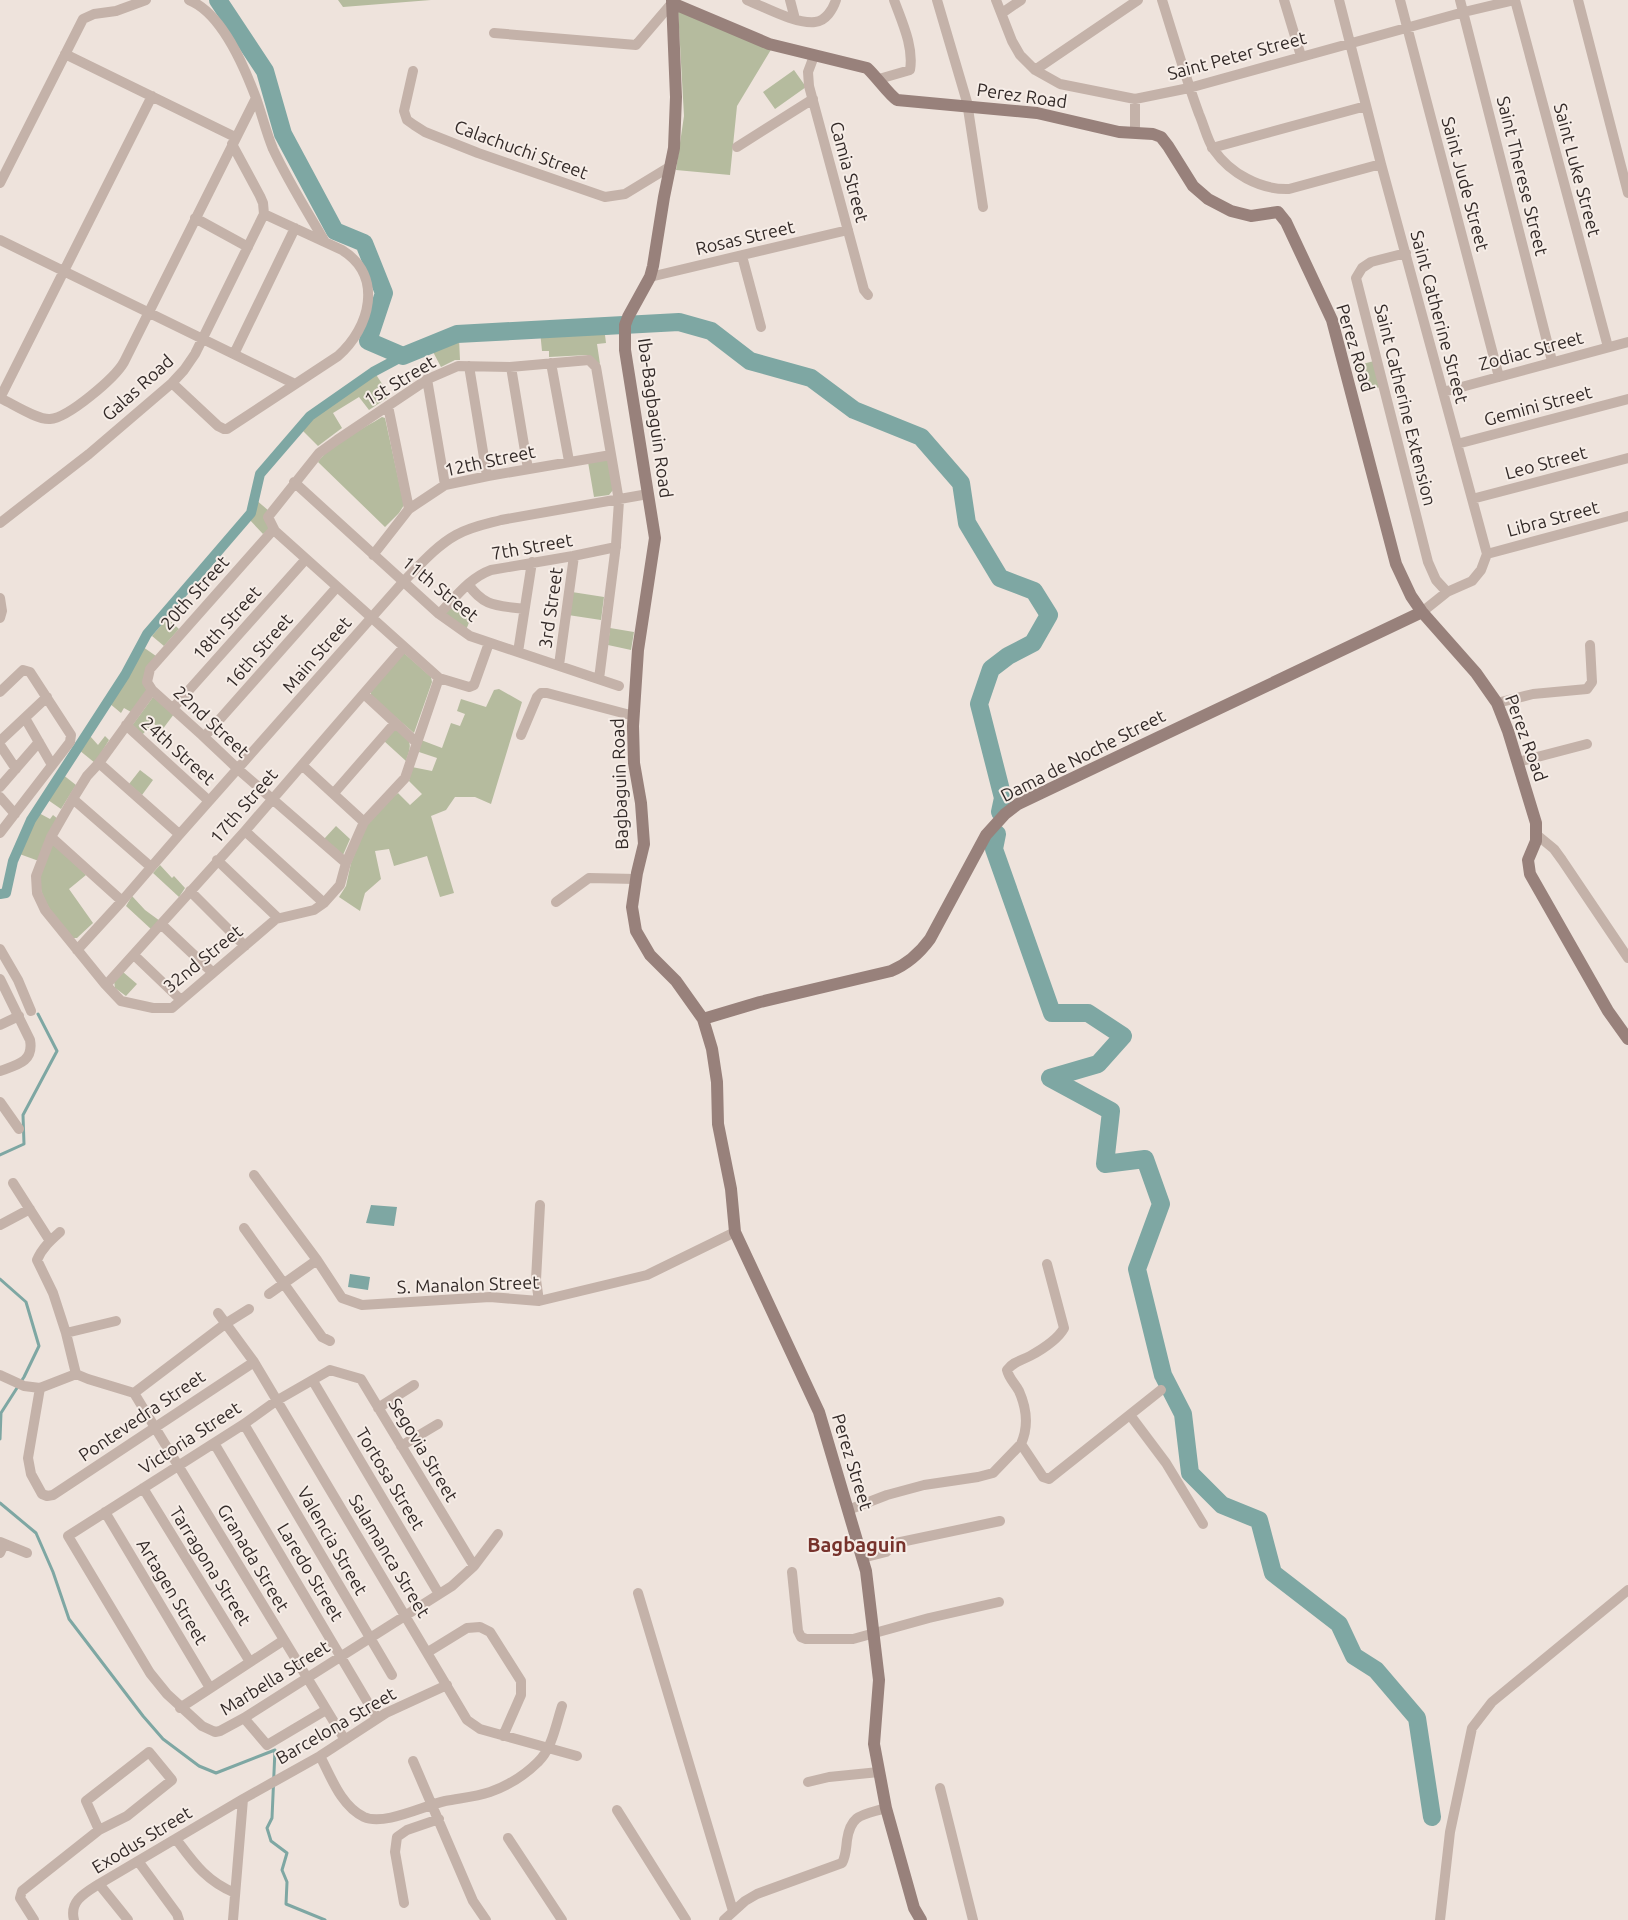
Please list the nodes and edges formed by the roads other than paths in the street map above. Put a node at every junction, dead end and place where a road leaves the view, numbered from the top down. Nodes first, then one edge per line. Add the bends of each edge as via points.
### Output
1 (146, 0) edge
2 (189, 0) edge
3 (790, 0) edge
4 (836, 0) edge
5 (894, 0) edge
6 (937, 0) edge
7 (996, 0) edge
8 (1021, 0) edge
9 (1138, 0) edge
10 (1162, 0) edge
11 (1284, 0) edge
12 (1339, 0) edge
13 (1400, 0) edge
14 (1460, 0) edge
15 (1515, 0) edge
16 (1578, 0) edge
17 (672, 1) edge
18 (750, 1) edge
19 (1464, 12) junction
20 (1002, 13) junction
21 (795, 19) junction
22 (1408, 28) junction
23 (494, 33) dead end
24 (1350, 43) junction
25 (65, 54) junction
26 (814, 56) junction
27 (1301, 56) junction
28 (1035, 70) junction
29 (413, 71) dead end
30 (878, 79) junction
31 (1189, 88) junction
32 (152, 96) junction
33 (256, 98) junction
34 (812, 99) junction
35 (1135, 99) junction
36 (967, 106) junction
37 (1366, 106) junction
38 (1135, 133) junction
39 (234, 141) junction
40 (737, 147) dead end
41 (1212, 148) junction
42 (1381, 164) junction
43 (671, 166) junction
44 (0, 183) edge
45 (1628, 193) edge
46 (984, 207) dead end
47 (264, 214) junction
48 (196, 218) junction
49 (295, 228) junction
50 (848, 230) junction
51 (0, 240) edge
52 (325, 242) junction
53 (248, 246) junction
54 (1406, 253) junction
55 (742, 256) junction
56 (64, 272) junction
57 (650, 277) junction
58 (868, 295) dead end
59 (148, 313) junction
60 (761, 327) dead end
61 (202, 339) junction
62 (1628, 342) edge
63 (1608, 347) junction
64 (234, 354) junction
65 (1552, 361) junction
66 (551, 363) junction
67 (469, 366) junction
68 (511, 367) junction
69 (1499, 377) junction
70 (427, 379) junction
71 (172, 383) junction
72 (295, 384) junction
73 (1443, 392) junction
74 (0, 398) edge
75 (1628, 399) edge
76 (388, 406) junction
77 (1456, 444) junction
78 (611, 455) junction
79 (1628, 458) edge
80 (569, 462) junction
81 (528, 469) junction
82 (487, 476) junction
83 (294, 482) junction
84 (445, 485) junction
85 (648, 494) junction
86 (618, 499) junction
87 (1472, 499) junction
88 (409, 509) junction
89 (1628, 516) edge
90 (653, 519) joint
91 (0, 522) edge
92 (274, 529) junction
93 (616, 547) junction
94 (373, 554) junction
95 (1487, 554) junction
96 (574, 556) junction
97 (306, 559) junction
98 (532, 562) junction
99 (403, 582) junction
100 (468, 584) junction
101 (337, 587) junction
102 (1447, 592) junction
103 (0, 598) edge
104 (524, 609) junction
105 (1422, 612) junction
106 (439, 614) junction
107 (0, 618) edge
108 (372, 618) junction
109 (489, 643) junction
110 (1590, 645) dead end
111 (404, 648) junction
112 (518, 652) junction
113 (559, 665) junction
114 (439, 678) junction
115 (598, 679) junction
116 (149, 686) junction
117 (619, 686) dead end
118 (0, 692) edge
119 (364, 694) junction
120 (47, 698) junction
121 (1497, 703) junction
122 (173, 708) junction
123 (634, 716) junction
124 (25, 718) junction
125 (394, 723) junction
126 (126, 725) junction
127 (521, 735) dead end
128 (204, 737) junction
129 (0, 741) edge
130 (39, 742) junction
131 (417, 743) junction
132 (1587, 744) dead end
133 (0, 746) edge
134 (1518, 762) junction
135 (99, 763) junction
136 (52, 765) junction
137 (302, 765) junction
138 (16, 769) junction
139 (238, 770) junction
140 (0, 787) edge
141 (334, 793) junction
142 (0, 797) edge
143 (73, 799) junction
144 (272, 799) junction
145 (209, 800) junction
146 (14, 814) junction
147 (364, 822) junction
148 (245, 832) junction
149 (0, 833) edge
150 (180, 834) junction
151 (1537, 836) junction
152 (52, 838) junction
153 (218, 860) junction
154 (346, 863) junction
155 (151, 867) junction
156 (636, 879) junction
157 (190, 891) junction
158 (122, 901) junction
159 (556, 902) dead end
160 (324, 903) junction
161 (278, 918) junction
162 (162, 924) junction
163 (245, 946) junction
164 (0, 949) edge
165 (77, 950) junction
166 (134, 955) junction
167 (1628, 958) edge
168 (212, 972) junction
169 (0, 980) edge
170 (106, 985) junction
171 (181, 1000) junction
172 (31, 1012) dead end
173 (19, 1016) junction
174 (703, 1019) junction
175 (0, 1025) edge
176 (1628, 1039) edge
177 (0, 1071) edge
178 (0, 1102) edge
179 (19, 1129) dead end
180 (254, 1175) dead end
181 (13, 1183) dead end
182 (540, 1205) dead end
183 (30, 1209) junction
184 (0, 1225) edge
185 (244, 1228) dead end
186 (60, 1232) dead end
187 (735, 1232) junction
188 (50, 1241) junction
189 (317, 1260) junction
190 (1047, 1264) dead end
191 (284, 1284) junction
192 (269, 1294) dead end
193 (538, 1301) junction
194 (248, 1309) dead end
195 (218, 1313) dead end
196 (116, 1321) dead end
197 (225, 1324) junction
198 (66, 1333) junction
199 (330, 1341) dead end
200 (254, 1362) junction
201 (330, 1370) joint
202 (76, 1374) junction
203 (0, 1375) edge
204 (313, 1381) junction
205 (414, 1385) dead end
206 (40, 1388) junction
207 (1162, 1390) dead end
208 (134, 1393) junction
209 (276, 1401) junction
210 (378, 1408) junction
211 (1130, 1414) junction
212 (244, 1424) junction
213 (438, 1424) dead end
214 (154, 1427) junction
215 (214, 1443) junction
216 (1021, 1444) junction
217 (401, 1446) junction
218 (178, 1466) junction
219 (143, 1488) junction
220 (848, 1510) junction
221 (105, 1512) junction
222 (1000, 1522) dead end
223 (1203, 1524) dead end
224 (498, 1534) dead end
225 (68, 1536) joint
226 (1, 1546) edge
227 (26, 1553) dead end
228 (862, 1558) junction
229 (474, 1566) junction
230 (792, 1572) dead end
231 (1628, 1590) edge
232 (638, 1593) dead end
233 (439, 1594) junction
234 (999, 1602) dead end
235 (406, 1615) junction
236 (874, 1633) junction
237 (370, 1638) junction
238 (284, 1640) junction
239 (428, 1652) junction
240 (341, 1657) junction
241 (250, 1662) junction
242 (392, 1675) dead end
243 (307, 1678) junction
244 (447, 1685) junction
245 (210, 1688) junction
246 (562, 1706) dead end
247 (180, 1708) junction
248 (326, 1710) junction
249 (244, 1718) junction
250 (378, 1718) junction
251 (503, 1736) junction
252 (344, 1740) junction
253 (548, 1747) junction
254 (320, 1756) junction
255 (577, 1756) dead end
256 (413, 1761) dead end
257 (879, 1772) junction
258 (808, 1782) dead end
259 (940, 1788) dead end
260 (243, 1799) junction
261 (433, 1805) junction
262 (886, 1808) junction
263 (617, 1810) dead end
264 (439, 1819) junction
265 (99, 1830) junction
266 (508, 1838) dead end
267 (176, 1839) junction
268 (138, 1861) junction
269 (99, 1884) junction
270 (235, 1893) junction
271 (404, 1903) dead end
272 (733, 1911) junction
273 (34, 1920) edge
274 (74, 1920) edge
275 (128, 1920) edge
276 (179, 1920) edge
277 (233, 1920) edge
278 (486, 1920) edge
279 (562, 1920) edge
280 (686, 1920) edge
281 (724, 1920) edge
282 (921, 1920) edge
283 (973, 1920) edge
284 (1440, 1920) edge

1 - 25 street via 116,12 94,14 84,19
2 - 33 street via 207,11 225,33
3 - 21 street
4 - 21 street via 827,16 817,22
5 - 30 street via 908,40 910,70
6 - 36 street
7 - 20 street, Saint Peter Street
8 - 20 street
9 - 28 street
10 - 31 street
11 - 27 street
12 - 24 street, Saint Catherine Street
13 - 22 street, Saint Jude Street
14 - 19 street, Saint Therese Street
15 - 19 street, Saint Peter Street
15 - 63 street, Saint Luke Street
16 - 45 street
17 - 23 street via 636,45
17 - 26 street, Perez Road via 769,44
17 - 43 street, Iba-Bagbaguin Road via 676,97
18 - 21 street
19 - 22 street, Saint Peter Street
19 - 65 street, Saint Therese Street
20 - 28 street, Saint Peter Street via 1020,55
22 - 24 street, Saint Peter Street
22 - 69 street, Saint Jude Street
24 - 27 street, Saint Peter Street
24 - 37 street, Saint Catherine Street
25 - 32 street
25 - 44 street
26 - 30 street, Perez Road via 867,68
26 - 34 street, Camia Street via 808,72
27 - 31 street, Saint Peter Street
28 - 35 street, Saint Peter Street via 1060,84
29 - 43 street, Calachuchi Street via 404,111 407,120 425,132 478,153 605,197 624,194
30 - 36 street, Perez Road via 898,100
31 - 35 street, Saint Peter Street
31 - 41 street
32 - 39 street
32 - 56 street
33 - 39 street
33 - 52 street via 278,160
34 - 40 street
34 - 50 street, Camia Street
35 - 38 street
36 - 38 street, Perez Road via 1037,113
36 - 46 street
37 - 41 street
37 - 42 street, Saint Catherine Street
38 - 105 street, Perez Road via 1154,134 1160,138 1193,186 1208,199 1231,211 1251,216 1278,212 1286,222 1332,320 1396,564
39 - 47 street via 263,202
39 - 48 street
41 - 42 street via 1224,163 1246,178 1278,190
42 - 54 street, Saint Catherine Street
43 - 57 street, Iba-Bagbaguin Road
47 - 49 street
47 - 53 street, Galas Road
48 - 53 street
48 - 59 street
49 - 52 street
49 - 64 street
50 - 55 street, Rosas Street
50 - 58 street, Camia Street
51 - 56 street
52 - 72 street via 352,256 360,265 368,289 368,302 362,325 352,342 338,356
53 - 61 street, Galas Road
54 - 73 street, Saint Catherine Street
54 - 102 street, Saint Catherine Extension via 1370,262 1356,278 1428,562 1436,580
55 - 57 street, Rosas Street
55 - 60 street
56 - 59 street
56 - 74 street
57 - 85 street, Iba-Bagbaguin Road via 625,325 625,350
59 - 61 street
59 - 74 street via 114,376 61,416 42,418
61 - 64 street
61 - 71 street, Galas Road via 195,354
62 - 63 street, Zodiac Street
63 - 65 street, Zodiac Street
64 - 72 street
65 - 69 street, Zodiac Street
66 - 68 street, 1st Street
66 - 78 street, 1st Street via 586,360 595,364
66 - 80 street
67 - 68 street, 1st Street
67 - 70 street, 1st Street via 458,366
67 - 82 street
68 - 81 street
69 - 73 street, Zodiac Street
70 - 76 street, 1st Street
70 - 84 street
71 - 72 street via 224,429
71 - 91 street, Galas Road via 55,482
73 - 77 street, Saint Catherine Street
75 - 77 street, Gemini Street
76 - 83 street, 1st Street via 336,440
76 - 88 street
77 - 87 street, Saint Catherine Street
78 - 80 street, 12th Street
78 - 86 street, 1st Street
79 - 87 street, Leo Street
80 - 81 street, 12th Street
81 - 82 street, 12th Street
82 - 84 street, 12th Street
83 - 92 street, 1st Street via 268,517
83 - 94 street, 11th Street
84 - 88 street, 12th Street
85 - 86 street, Main Street
85 - 90 street, Iba-Bagbaguin Road
86 - 93 street, 1st Street
86 - 99 street, Main Street via 477,526 455,536
87 - 95 street, Saint Catherine Street
88 - 94 street, 12th Street
89 - 95 street, Libra Street
90 - 123 street, Bagbaguin Road via 655,538 643,605
92 - 97 street
92 - 116 street, 20th Street via 150,669
93 - 96 street, 7th Street
93 - 115 street, 1st Street
94 - 99 street, 11th Street
95 - 102 street via 1481,570 1472,581
96 - 98 street, 7th Street
96 - 113 street, 3rd Street
97 - 101 street
97 - 122 street, 18th Street
98 - 100 street, 7th Street via 481,573
98 - 104 street
99 - 106 street, 11th Street
99 - 108 street, Main Street
100 - 104 street via 486,603
100 - 106 street, 7th Street
101 - 108 street
101 - 128 street, 16th Street
102 - 105 street
103 - 107 street
104 - 112 street
105 - 121 street, Perez Road via 1476,673
105 - 174 street, Dama de Noche Street via 1012,809 986,835 930,939 902,966
106 - 109 street, 11th Street via 470,636
108 - 111 street
108 - 139 street, Main Street
109 - 112 street, 11th Street
109 - 114 street via 474,685 469,687
110 - 121 street via 1592,682 1587,689 1534,694
111 - 114 street
111 - 119 street, 17th Street
112 - 113 street, 11th Street
113 - 115 street, 11th Street
114 - 131 street, 32nd Street
115 - 117 street, 11th Street
116 - 122 street, 22nd Street
116 - 126 street, 32nd Street
118 - 120 street via 24,670 30,672
119 - 125 street
119 - 137 street, 17th Street
120 - 124 street
120 - 136 street via 71,735 70,742
121 - 134 street, Perez Road
122 - 128 street, 22nd Street
123 - 127 street via 547,692 537,697
123 - 156 street, Bagbaguin Road via 634,763 644,844
124 - 129 street
124 - 130 street
125 - 131 street
125 - 141 street
126 - 135 street, 32nd Street
126 - 145 street, 24th Street
128 - 139 street, 22nd Street
130 - 136 street
130 - 138 street
131 - 147 street, 32nd Street via 405,778
132 - 134 street
133 - 138 street
134 - 151 street, Perez Road via 1534,813
135 - 143 street, 32nd Street
135 - 150 street
136 - 146 street
137 - 141 street
137 - 144 street, 17th Street
138 - 140 street
139 - 144 street, 22nd Street
139 - 145 street, Main Street
141 - 147 street
142 - 146 street
143 - 152 street, 32nd Street
143 - 155 street
144 - 148 street, 17th Street
144 - 154 street, 22nd Street
145 - 150 street, Main Street
146 - 149 street
147 - 154 street, 32nd Street
148 - 153 street, 17th Street
148 - 160 street
150 - 155 street, Main Street
151 - 167 street via 1554,849
151 - 176 street, Perez Road via 1528,860 1530,874
152 - 158 street
152 - 165 street, 32nd Street via 36,876 37,893 45,910
153 - 157 street, 17th Street
153 - 161 street
154 - 160 street, 32nd Street via 340,885
155 - 158 street, Main Street
156 - 159 street via 589,878
156 - 174 street, Bagbaguin Road via 632,907 636,931 650,955 676,981
157 - 162 street, 17th Street
157 - 163 street
158 - 165 street, Main Street
160 - 161 street, 32nd Street via 314,910
161 - 163 street, 32nd Street
162 - 166 street, 17th Street
162 - 168 street
163 - 168 street, 32nd Street
164 - 172 street
165 - 170 street, 32nd Street
166 - 170 street, 17th Street
166 - 171 street
168 - 171 street, 32nd Street
169 - 173 street
170 - 171 street, 32nd Street via 121,1000 153,1008 172,1008
173 - 175 street
173 - 177 street via 32,1048 22,1063
174 - 187 street, Bagbaguin Road via 712,1049 718,1124 731,1189
178 - 179 street
180 - 189 street, S. Manalon Street
181 - 183 street
182 - 193 street
183 - 184 street
183 - 188 street
185 - 191 street
186 - 188 street
187 - 193 street, S. Manalon Street via 647,1275
187 - 220 street, Perez Street via 819,1412
188 - 198 street via 38,1260
189 - 191 street
189 - 193 street, S. Manalon Street via 342,1298 362,1305 490,1298
190 - 216 street via 1064,1328 1031,1355 1013,1362 1007,1370 1027,1413 1026,1433
191 - 192 street
191 - 199 street via 322,1337
194 - 197 street
195 - 197 street, Salamanca Street
196 - 198 street
197 - 200 street, Salamanca Street
197 - 208 street
198 - 202 street
200 - 209 street, Salamanca Street
200 - 214 street, Pontevedra Street
201 - 204 street, Victoria Street
201 - 210 street, Segovia Street via 361,1380
202 - 206 street
202 - 208 street
203 - 206 street
204 - 209 street, Victoria Street
204 - 233 street, Tortosa Street
205 - 210 street
206 - 214 street, Pontevedra Street via 28,1458 31,1474 42,1494 47,1496
207 - 211 street
208 - 214 street, Granada Street
209 - 212 street, Victoria Street
209 - 235 street, Salamanca Street
210 - 217 street, Segovia Street
211 - 216 street via 1049,1479 1042,1477
211 - 223 street via 1166,1463
212 - 215 street, Victoria Street
212 - 237 street, Valencia Street
213 - 217 street
214 - 218 street, Granada Street
215 - 218 street, Victoria Street
215 - 240 street, Laredo Street
216 - 220 street via 993,1473 924,1485
217 - 229 street, Segovia Street
218 - 219 street, Victoria Street
218 - 238 street, Granada Street
219 - 221 street, Victoria Street
219 - 241 street, Tarragona Street
220 - 228 street, Perez Street
221 - 225 street, Victoria Street
221 - 245 street, Artagen Street
222 - 228 street via 896,1543 886,1552
224 - 229 street, Marbella Street
225 - 247 street, Marbella Street via 150,1673
226 - 227 street
228 - 236 street, Perez Street
229 - 233 street, Marbella Street
230 - 236 street via 801,1637 853,1639
231 - 284 street via 1492,1702 1472,1728 1450,1832
232 - 272 street
233 - 235 street, Marbella Street
234 - 236 street
235 - 237 street, Marbella Street
235 - 239 street, Salamanca Street
236 - 257 street, Perez Street via 879,1680 874,1744
237 - 240 street, Marbella Street
237 - 242 street, Valencia Street
238 - 241 street
238 - 243 street, Granada Street
239 - 244 street, Salamanca Street
239 - 251 street via 467,1628 480,1627 490,1632 521,1681 521,1695
240 - 243 street, Marbella Street
240 - 250 street, Laredo Street
241 - 245 street
243 - 248 street, Granada Street
243 - 249 street, Marbella Street
244 - 250 street, Barcelona Street
244 - 251 street, Salamanca Street via 472,1725
245 - 247 street
246 - 253 street
247 - 249 street, Marbella Street via 215,1732
248 - 249 street via 267,1745
248 - 252 street, Granada Street
250 - 252 street, Barcelona Street
251 - 253 street, Salamanca Street
252 - 254 street, Barcelona Street
253 - 255 street, Salamanca Street
253 - 261 street via 539,1761 502,1787 479,1796
254 - 260 street, Barcelona Street
254 - 261 street via 348,1805 365,1818 387,1818
256 - 261 street
257 - 258 street
257 - 262 street, Perez Street
259 - 283 street
260 - 267 street, Exodus Street
260 - 270 street
261 - 264 street
262 - 272 street via 851,1822 842,1863 770,1888
262 - 282 street via 914,1908
263 - 280 street
264 - 271 street via 397,1837 395,1852
264 - 278 street via 473,1901
265 - 265 street via 86,1801 149,1752 172,1780 127,1816
265 - 273 street via 22,1891 20,1898
266 - 279 street
267 - 268 street, Exodus Street
267 - 270 street via 209,1879
268 - 269 street, Exodus Street
268 - 276 street
269 - 274 street, Exodus Street via 78,1898 72,1913
269 - 275 street
270 - 277 street
272 - 281 street

